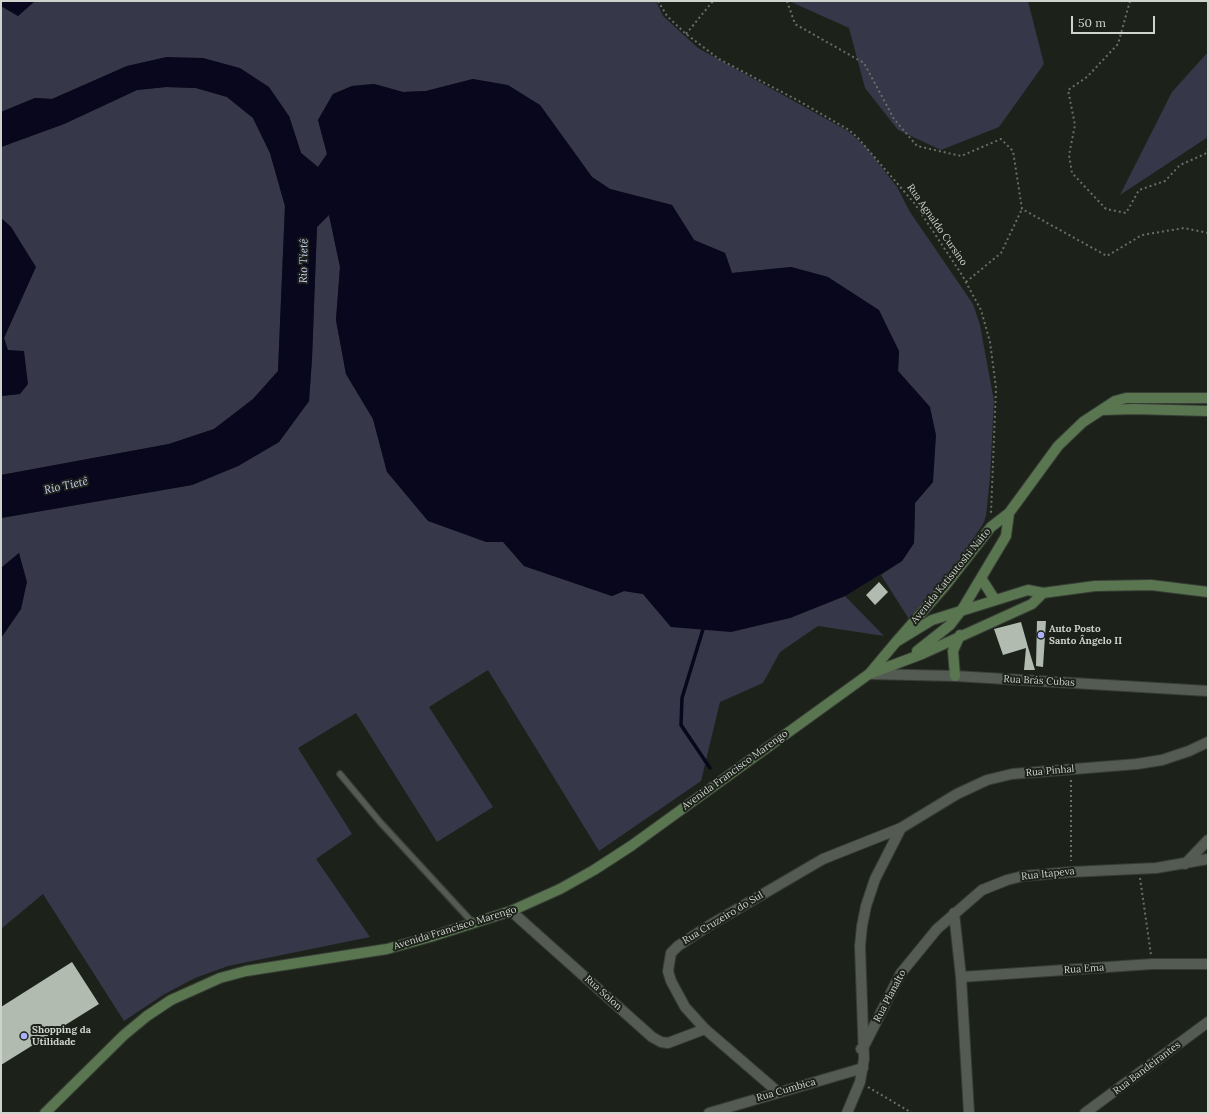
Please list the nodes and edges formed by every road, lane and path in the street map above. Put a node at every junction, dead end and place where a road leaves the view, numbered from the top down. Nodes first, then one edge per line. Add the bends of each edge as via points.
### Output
1 (658, 1) edge
2 (713, 1) edge
3 (787, 1) edge
4 (1130, 1) edge
5 (686, 34) junction
6 (1208, 149) edge
7 (1022, 209) junction
8 (1208, 233) edge
9 (966, 282) junction
10 (1208, 398) edge
11 (1100, 411) junction
12 (1208, 411) edge
13 (1009, 513) junction
14 (991, 527) junction
15 (981, 578) junction
16 (1208, 592) edge
17 (1043, 593) junction
18 (994, 600) junction
19 (963, 608) junction
20 (960, 635) junction
21 (896, 642) junction
22 (904, 661) junction
23 (869, 674) junction
24 (955, 676) junction
25 (1208, 691) edge
26 (1208, 742) edge
27 (1071, 768) junction
28 (340, 774) dead end
29 (901, 828) junction
30 (1208, 840) edge
31 (1208, 859) edge
32 (1185, 864) junction
33 (1138, 869) junction
34 (1071, 872) junction
35 (511, 911) junction
36 (954, 913) junction
37 (473, 924) junction
38 (1152, 964) junction
39 (1208, 964) edge
40 (961, 977) junction
41 (1208, 1022) edge
42 (705, 1029) junction
43 (862, 1048) junction
44 (863, 1068) junction
45 (860, 1082) junction
46 (778, 1092) junction
47 (45, 1113) edge
48 (709, 1113) edge
49 (848, 1113) edge
50 (912, 1113) edge
51 (969, 1113) edge
52 (1085, 1113) edge

1 - 5 path, Rua Agnaldo Cursino via 666,16
2 - 5 path
3 - 7 path via 795,24 864,63 894,120 917,146 962,156 1001,139 1013,151
4 - 6 path via 1118,44 1087,77 1068,90 1075,125 1069,154 1072,173 1106,209 1126,213 1139,190 1165,181 1180,165 1205,154
5 - 9 path, Rua Agnaldo Cursino via 719,59 853,133 915,204
7 - 8 path via 1107,256 1142,235 1184,228
7 - 9 path via 1001,253
9 - 14 path, Rua Agnaldo Cursino via 982,310 996,388
10 - 11 main road, Avenida Katisutoshi Naito via 1126,398 1115,401
11 - 12 main road
11 - 13 main road, Avenida Katisutoshi Naito via 1072,431 1058,446
13 - 14 main road, Avenida Katisutoshi Naito
13 - 15 main road, Avenida Katisutoshi Naito via 1006,536
14 - 21 main road, Avenida Katisutoshi Naito via 933,601
15 - 18 main road
15 - 19 main road, Avenida Katisutoshi Naito
16 - 17 main road, Avenida Francisco Marengo via 1151,586 1095,586
17 - 18 main road, Avenida Francisco Marengo via 1028,590
17 - 20 main road, Avenida Francisco Marengo via 1032,604
18 - 19 main road, Avenida Francisco Marengo
19 - 21 main road, Avenida Francisco Marengo via 932,620
19 - 22 main road, Avenida Katisutoshi Naito via 937,637
20 - 22 main road, Avenida Francisco Marengo
20 - 24 main road via 953,651
21 - 23 main road, Avenida Francisco Marengo
22 - 23 main road, Avenida Francisco Marengo
23 - 24 street, Rua Brás Cubas
23 - 35 main road, Avenida Francisco Marengo via 631,846 560,889
24 - 25 street, Rua Brás Cubas
26 - 27 street, Rua Pinhal via 1162,760
27 - 29 street, Rua Pinhal via 1012,774 987,780 957,794
27 - 34 path
28 - 37 lane
29 - 42 street, Rua Cruzeiro do Sul via 823,859 704,928 671,953 668,961 670,981 685,1007
29 - 43 street via 875,879 862,926
30 - 32 street
31 - 32 street, Rua Itapeva
32 - 33 street, Rua Itapeva
33 - 34 street, Rua Itapeva
33 - 38 path
34 - 36 street, Rua Itapeva via 1007,880 982,890
35 - 37 main road, Avenida Francisco Marengo
35 - 42 street, Rua Solon via 652,1037 668,1043
36 - 40 street
36 - 43 street, Rua Planalto via 937,929 901,973
37 - 47 main road, Avenida Francisco Marengo via 387,949 246,971 191,990 147,1016
38 - 39 street, Rua Ema
38 - 40 street, Rua Ema
40 - 51 street
41 - 52 street, Rua Bandeirantes
42 - 46 street, Rua Cruzeiro do Sul
43 - 44 street, Rua Planalto
44 - 45 street, Rua Planalto
44 - 46 street, Rua Cumbica
45 - 49 street, Rua Planalto
45 - 50 path
46 - 48 street, Rua Cumbica

